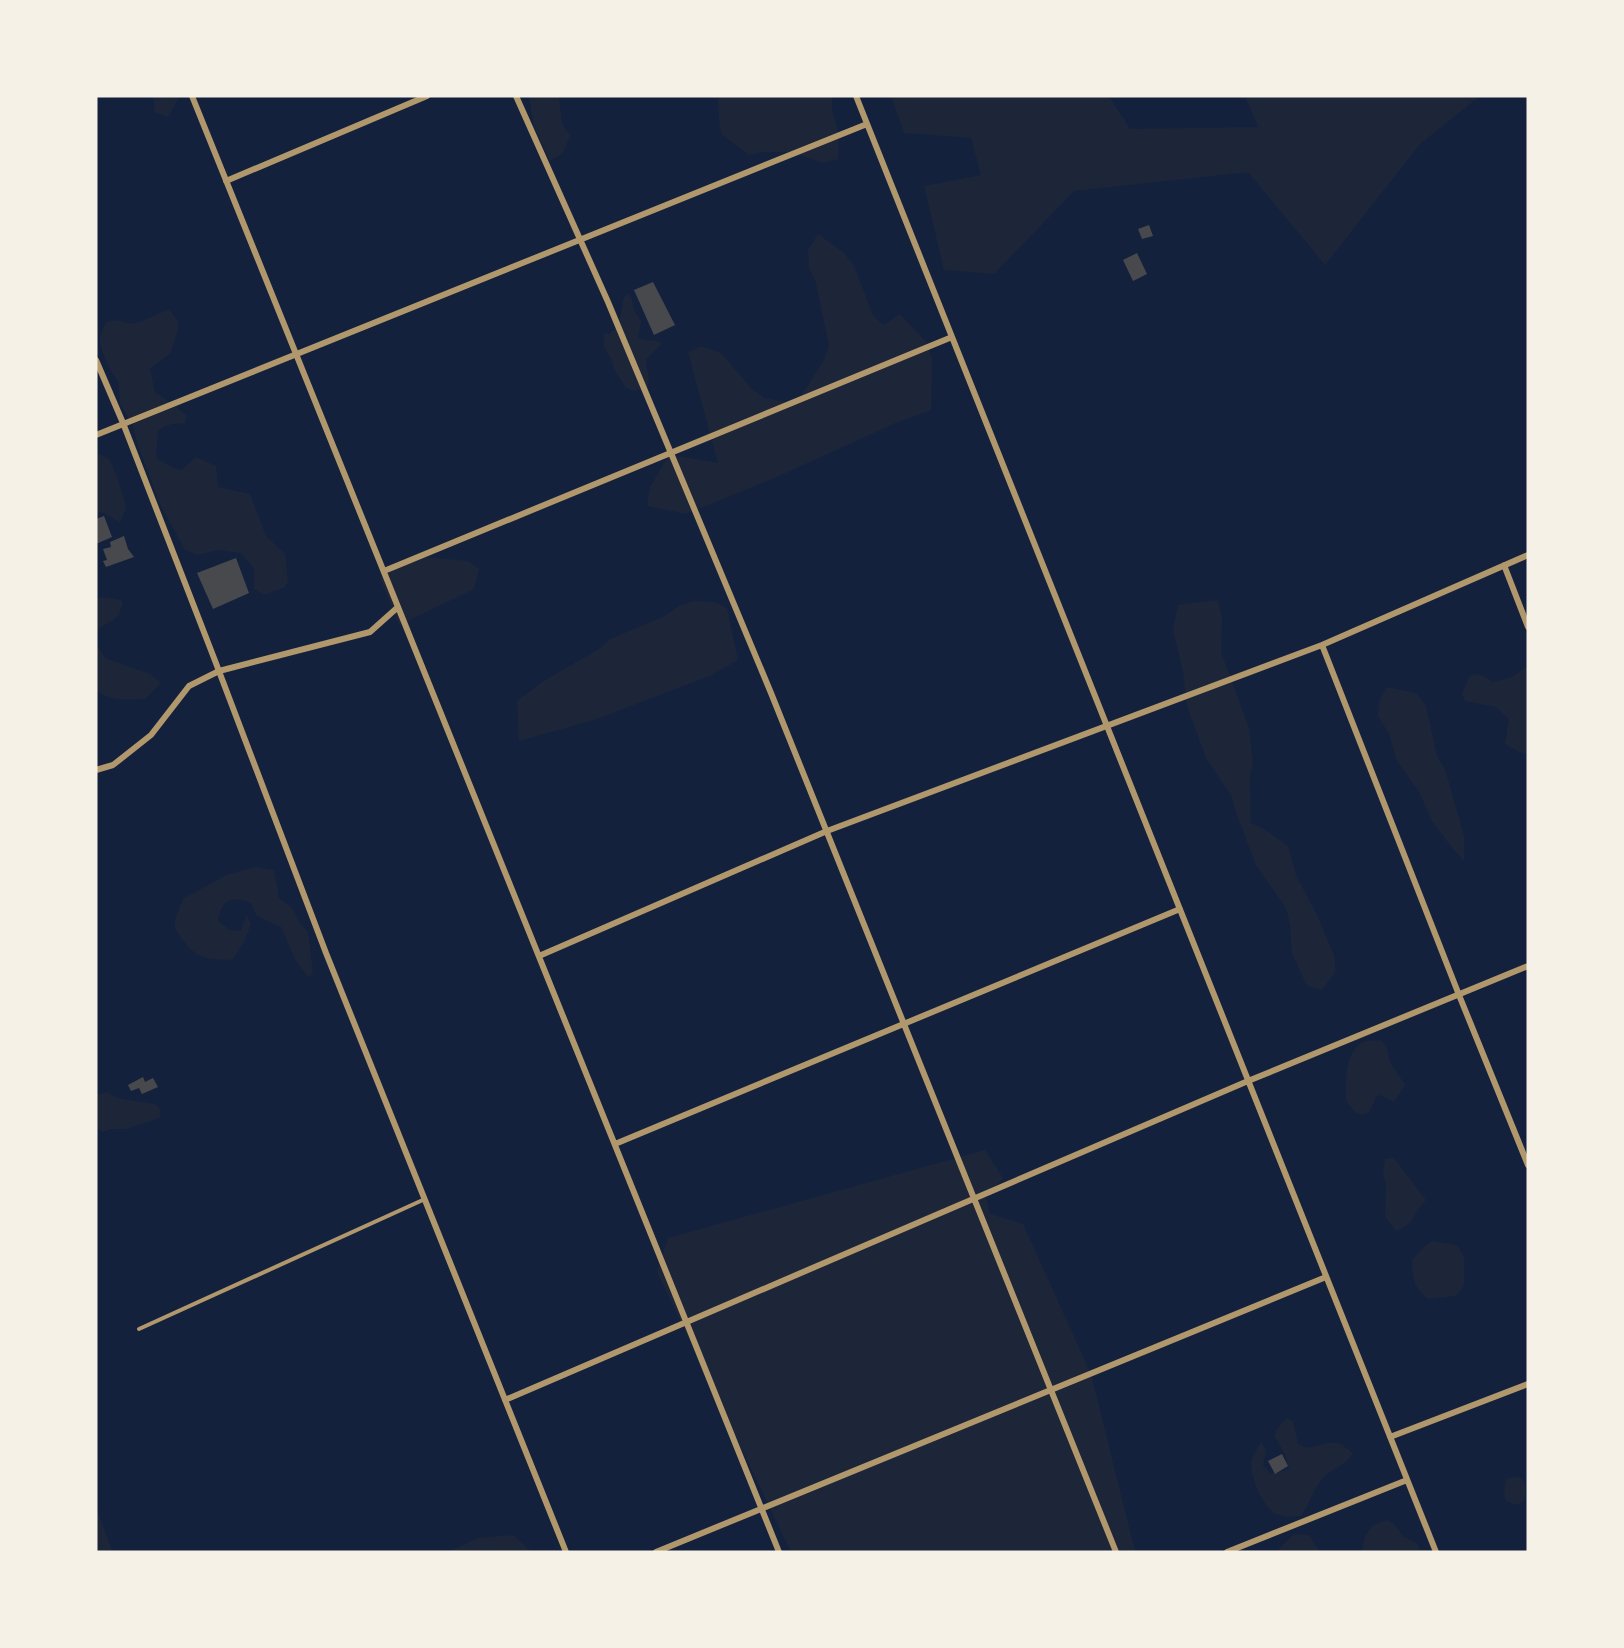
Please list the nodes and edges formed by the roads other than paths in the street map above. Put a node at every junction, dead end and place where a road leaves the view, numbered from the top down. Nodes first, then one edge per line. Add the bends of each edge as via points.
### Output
1 (192, 96) edge
2 (427, 96) edge
3 (516, 96) edge
4 (856, 96) edge
5 (867, 124) junction
6 (226, 181) junction
7 (580, 240) junction
8 (952, 337) junction
9 (296, 354) junction
10 (96, 360) edge
11 (123, 423) junction
12 (96, 435) edge
13 (671, 453) junction
14 (1528, 555) edge
15 (1504, 565) junction
16 (384, 571) junction
17 (398, 608) junction
18 (1528, 627) edge
19 (1322, 645) junction
20 (219, 671) junction
21 (1107, 726) junction
22 (96, 770) edge
23 (827, 831) junction
24 (1180, 909) junction
25 (539, 956) junction
26 (1528, 966) edge
27 (1459, 995) junction
28 (904, 1024) junction
29 (1248, 1081) junction
30 (615, 1144) junction
31 (1528, 1165) edge
32 (425, 1199) junction
33 (975, 1199) junction
34 (1326, 1277) junction
35 (687, 1323) junction
36 (140, 1329) dead end
37 (1528, 1384) edge
38 (1051, 1390) junction
39 (505, 1400) junction
40 (1390, 1437) junction
41 (1407, 1480) junction
42 (762, 1508) junction
43 (566, 1552) edge
44 (656, 1552) edge
45 (779, 1552) edge
46 (1116, 1552) edge
47 (1227, 1552) edge
48 (1436, 1552) edge

1 - 6 street
2 - 6 street
3 - 7 street
4 - 5 street
5 - 7 street
5 - 8 street
6 - 9 street
7 - 9 street
7 - 13 street
8 - 13 street
8 - 21 street
9 - 11 street
9 - 16 street
10 - 11 street
11 - 12 street
11 - 20 street
13 - 16 street
13 - 23 street
14 - 15 street
15 - 18 street
15 - 19 street
16 - 17 street
17 - 20 street via 370,632
17 - 25 street
19 - 21 street
19 - 27 street
20 - 22 street via 189,686 151,735 113,765
20 - 32 street
21 - 23 street
21 - 24 street
23 - 25 street
23 - 28 street
24 - 28 street
24 - 29 street
25 - 30 street
26 - 27 street
27 - 29 street
27 - 31 street
28 - 30 street
28 - 33 street
29 - 33 street
29 - 34 street
30 - 35 street
32 - 36 lane
32 - 39 street
33 - 35 street
33 - 38 street
34 - 38 street
34 - 40 street
35 - 39 street
35 - 42 street
37 - 40 street
38 - 42 street
38 - 46 street
39 - 43 street
40 - 41 street
41 - 47 street
41 - 48 street
42 - 44 street
42 - 45 street

